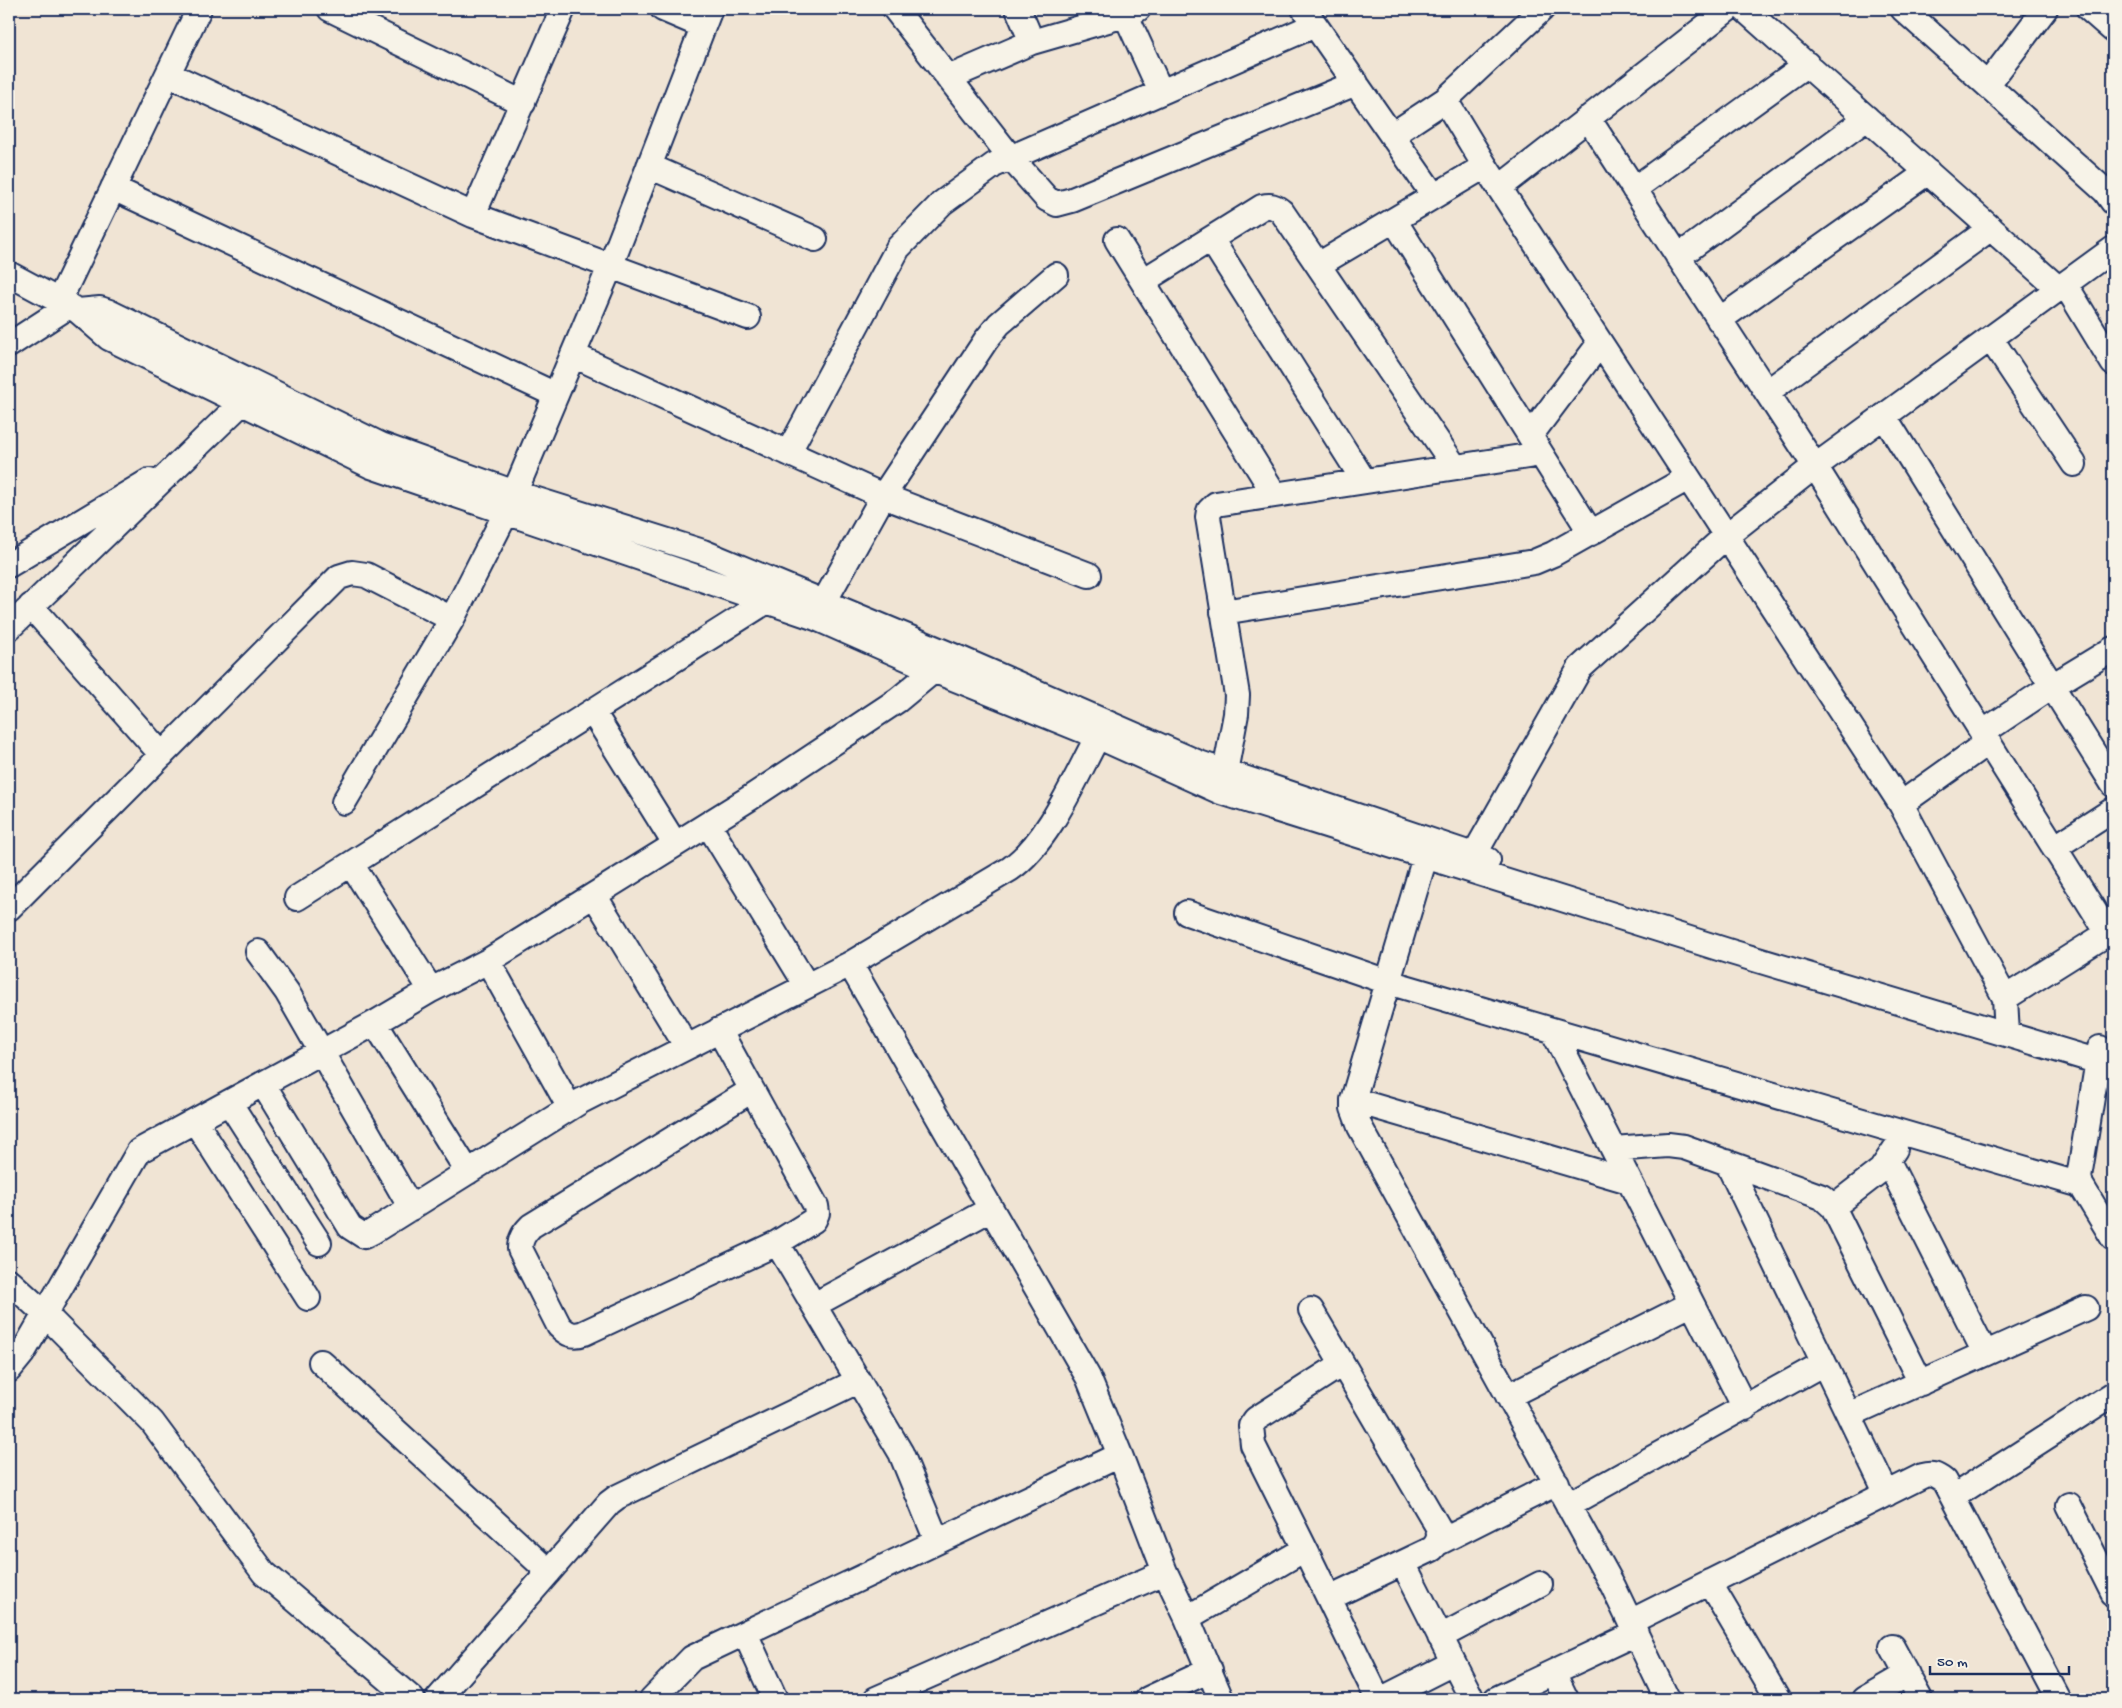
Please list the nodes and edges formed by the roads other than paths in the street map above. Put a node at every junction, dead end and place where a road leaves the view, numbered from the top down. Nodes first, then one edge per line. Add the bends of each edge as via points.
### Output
1 (199, 9) edge
2 (330, 9) edge
3 (563, 9) edge
4 (663, 9) edge
5 (894, 9) edge
6 (1018, 9) edge
7 (1542, 9) edge
8 (1728, 9) edge
9 (1744, 9) edge
10 (1902, 9) edge
11 (2046, 9) edge
12 (2089, 9) edge
13 (1129, 11) edge
14 (1310, 17) edge
15 (707, 18) edge
16 (2113, 30) edge
17 (1032, 42) junction
18 (1807, 64) junction
19 (168, 74) junction
20 (948, 78) junction
21 (1356, 83) junction
22 (1988, 84) junction
23 (1161, 92) junction
24 (1445, 100) junction
25 (523, 103) junction
26 (1588, 118) junction
27 (1867, 118) junction
28 (1392, 135) junction
29 (1011, 158) junction
30 (649, 166) junction
31 (1485, 166) junction
32 (1928, 172) junction
33 (113, 188) junction
34 (1499, 188) junction
35 (1634, 189) junction
36 (2110, 191) edge
37 (1434, 196) junction
38 (473, 215) junction
39 (1394, 220) junction
40 (1991, 228) junction
41 (1211, 238) junction
42 (815, 239) dead end
43 (1117, 240) dead end
44 (2113, 249) edge
45 (1678, 257) junction
46 (1318, 265) junction
47 (610, 267) junction
48 (9, 274) edge
49 (1056, 275) dead end
50 (1143, 281) junction
51 (2062, 286) junction
52 (68, 306) junction
53 (748, 318) dead end
54 (1719, 320) junction
55 (1991, 339) junction
56 (1600, 343) junction
57 (9, 345) edge
58 (572, 355) junction
59 (2113, 363) edge
60 (259, 386) junction
61 (1767, 392) junction
62 (556, 395) junction
63 (243, 404) junction
64 (1884, 416) junction
65 (1535, 445) junction
66 (788, 453) junction
67 (185, 459) junction
68 (2074, 464) dead end
69 (1815, 466) junction
70 (1455, 467) junction
71 (1688, 478) junction
72 (1364, 481) junction
73 (1276, 495) junction
74 (883, 496) junction
75 (510, 503) junction
76 (1591, 533) junction
77 (1726, 536) junction
78 (9, 565) edge
79 (1089, 575) dead end
80 (789, 588) junction
81 (766, 602) junction
82 (824, 602) junction
83 (31, 606) junction
84 (1223, 612) junction
85 (452, 619) junction
86 (9, 628) edge
87 (2113, 649) edge
88 (944, 663) junction
89 (2052, 686) junction
90 (593, 712) junction
91 (1101, 729) junction
92 (1985, 737) junction
93 (162, 755) junction
94 (1212, 778) junction
95 (2113, 784) edge
96 (344, 802) dead end
97 (1901, 804) junction
98 (2113, 810) edge
99 (708, 824) junction
100 (676, 844) junction
101 (2054, 848) junction
102 (1428, 849) junction
103 (1471, 863) junction
104 (351, 864) junction
105 (594, 895) junction
106 (297, 898) dead end
107 (9, 908) edge
108 (1187, 913) dead end
109 (2110, 932) edge
110 (258, 952) dead end
111 (488, 961) junction
112 (850, 964) junction
113 (1388, 982) junction
114 (806, 986) junction
115 (430, 990) junction
116 (2006, 1017) junction
117 (375, 1023) junction
118 (719, 1030) junction
119 (1553, 1030) junction
120 (687, 1047) junction
121 (322, 1052) junction
122 (2106, 1056) edge
123 (263, 1084) junction
124 (752, 1090) junction
125 (1353, 1100) junction
126 (229, 1102) junction
127 (570, 1108) junction
128 (195, 1121) junction
129 (1904, 1133) junction
130 (1613, 1149) junction
131 (1888, 1161) junction
132 (1727, 1162) junction
133 (468, 1172) junction
134 (1629, 1181) junction
135 (2095, 1197) edge
136 (1833, 1207) junction
137 (410, 1208) junction
138 (991, 1209) junction
139 (2113, 1238) edge
140 (319, 1243) dead end
141 (778, 1243) junction
142 (9, 1281) edge
143 (308, 1298) dead end
144 (1691, 1304) junction
145 (814, 1305) junction
146 (2086, 1308) dead end
147 (1311, 1310) dead end
148 (45, 1314) junction
149 (1985, 1353) junction
150 (321, 1362) dead end
151 (1824, 1363) junction
152 (1342, 1364) junction
153 (9, 1370) edge
154 (858, 1380) junction
155 (1920, 1383) junction
156 (2113, 1394) edge
157 (1508, 1396) junction
158 (1745, 1408) junction
159 (1849, 1415) junction
160 (1120, 1454) junction
161 (1557, 1483) junction
162 (1887, 1494) junction
163 (1953, 1497) junction
164 (1568, 1505) junction
165 (2069, 1505) dead end
166 (937, 1541) junction
167 (1438, 1543) junction
168 (1305, 1549) junction
169 (1403, 1563) junction
170 (549, 1572) junction
171 (1165, 1572) junction
172 (1709, 1582) junction
173 (1540, 1584) dead end
174 (2113, 1593) edge
175 (1329, 1598) junction
176 (1187, 1618) junction
177 (1633, 1627) junction
178 (745, 1633) junction
179 (1440, 1637) junction
180 (1892, 1647) dead end
181 (1453, 1662) junction
182 (1210, 1670) junction
183 (1552, 1672) junction
184 (1907, 1674) junction
185 (412, 1699) edge
186 (438, 1699) edge
187 (652, 1699) edge
188 (775, 1699) edge
189 (876, 1699) edge
190 (1148, 1699) edge
191 (1221, 1699) edge
192 (1380, 1699) edge
193 (1472, 1699) edge
194 (1496, 1699) edge
195 (1566, 1699) edge
196 (1667, 1699) edge
197 (1778, 1699) edge
198 (1864, 1699) edge
199 (1920, 1699) edge
200 (2059, 1699) edge

1 - 19 street
2 - 25 street
3 - 25 street
4 - 15 street
5 - 20 street
6 - 17 street
7 - 24 street
8 - 26 street
9 - 18 street
10 - 22 street
11 - 22 street
12 - 16 street
13 - 17 street
13 - 23 street
14 - 21 street
14 - 23 street
15 - 30 street
17 - 20 street
18 - 27 street
18 - 35 street
19 - 33 street
19 - 38 street
20 - 29 street
21 - 28 street
21 - 29 street via 1056,204 1047,199
22 - 36 street
23 - 29 street
24 - 28 street
24 - 31 street
25 - 38 street
26 - 34 street
26 - 35 street
27 - 32 street
27 - 45 street
28 - 37 street
29 - 66 street via 994,166 942,203 898,248
30 - 42 street
30 - 47 street
31 - 34 street
31 - 37 street
32 - 40 street
32 - 54 street
33 - 52 street
33 - 62 street
34 - 56 street
35 - 45 street
37 - 39 street
38 - 47 street
39 - 46 street
39 - 65 street
40 - 51 street
40 - 61 street
41 - 46 street via 1262,207 1276,206
41 - 50 street
41 - 72 street
43 - 50 street
44 - 51 street
45 - 54 street
46 - 70 street
47 - 53 street
47 - 58 street
48 - 52 street
49 - 74 street via 992,332
50 - 73 street
51 - 55 street
51 - 59 street
52 - 57 street
52 - 60 street via 109,312
52 - 63 street via 109,338
54 - 61 street
55 - 64 street
55 - 68 street
56 - 65 street
56 - 71 street
58 - 62 street
58 - 66 street
60 - 63 street
60 - 75 street via 372,442
61 - 69 street
62 - 75 street
63 - 67 street
63 - 75 street via 371,466
64 - 69 street
64 - 89 street
65 - 70 street
65 - 76 street
66 - 74 street
67 - 78 street
67 - 83 street
69 - 77 street
69 - 92 street
70 - 72 street
71 - 76 street
71 - 77 street
72 - 73 street
73 - 84 street via 1216,504 1209,511
74 - 79 street
74 - 82 street
75 - 80 street via 703,552
75 - 81 street
75 - 85 street
76 - 84 street via 1534,562
77 - 97 street
77 - 103 street via 1580,668
80 - 81 street
80 - 82 street
81 - 88 street
81 - 90 street
82 - 88 street
83 - 86 street
83 - 93 street
84 - 94 street via 1237,705
85 - 93 street via 366,575 352,573 339,577
85 - 96 street
87 - 89 street
88 - 91 street
88 - 99 street via 898,700
89 - 92 street
89 - 95 street
90 - 100 street
90 - 104 street
91 - 94 street
91 - 112 street via 1050,824 1020,862
92 - 97 street
92 - 101 street
93 - 107 street
94 - 102 street
97 - 116 street
98 - 101 street
99 - 100 street
99 - 114 street
100 - 105 street
101 - 109 street
102 - 103 street
102 - 113 street
103 - 116 street
104 - 106 street
104 - 115 street
105 - 111 street
105 - 120 street
108 - 113 street
109 - 116 street
110 - 121 street via 287,992
111 - 115 street
111 - 127 street
112 - 114 street
112 - 138 street
113 - 119 street
113 - 125 street
114 - 118 street
115 - 117 street
116 - 122 street
117 - 121 street
117 - 133 street
118 - 120 street
118 - 124 street
119 - 129 street
119 - 130 street
120 - 127 street
121 - 123 street
121 - 137 street
122 - 135 street via 2079,1169
123 - 126 street
123 - 137 street via 350,1227 364,1236
124 - 141 street via 816,1206 814,1220
124 - 141 street via 531,1226 520,1240 520,1249 559,1326 566,1334 575,1336
125 - 134 street
125 - 157 street via 1360,1128
126 - 128 street
126 - 140 street
127 - 133 street
128 - 143 street
128 - 148 street via 139,1151
129 - 131 street
129 - 135 street
130 - 132 street via 1675,1145
130 - 134 street
131 - 136 street
131 - 149 street
132 - 136 street via 1822,1197
132 - 151 street
133 - 137 street
134 - 144 street
135 - 139 street
136 - 155 street
138 - 145 street
138 - 160 street via 1088,1377
141 - 145 street
142 - 148 street
144 - 157 street
144 - 158 street
145 - 154 street
146 - 149 street
147 - 152 street
148 - 153 street
148 - 185 street via 152,1422 264,1573
149 - 155 street
150 - 170 street
151 - 158 street
151 - 159 street
152 - 167 street via 1438,1528
152 - 168 street via 1256,1419 1251,1426 1252,1445
154 - 166 street via 905,1462
154 - 170 street via 624,1492 609,1503
155 - 159 street
156 - 163 street
157 - 161 street
158 - 164 street
159 - 162 street
160 - 166 street
160 - 171 street
161 - 164 street
161 - 167 street
162 - 163 street via 1929,1474 1944,1480
162 - 172 street
163 - 200 street
164 - 177 street
165 - 174 street
166 - 178 street
167 - 169 street
168 - 175 street
168 - 176 street
169 - 175 street
169 - 179 street
170 - 186 street
171 - 176 street
171 - 189 street
172 - 177 street
172 - 197 street
173 - 179 street
175 - 192 street
176 - 182 street
177 - 183 street
177 - 196 street
178 - 187 street via 692,1658
178 - 188 street
179 - 181 street
180 - 184 street
181 - 192 street
181 - 193 street
182 - 190 street
182 - 191 street
183 - 194 street
183 - 195 street
184 - 198 street
184 - 199 street

